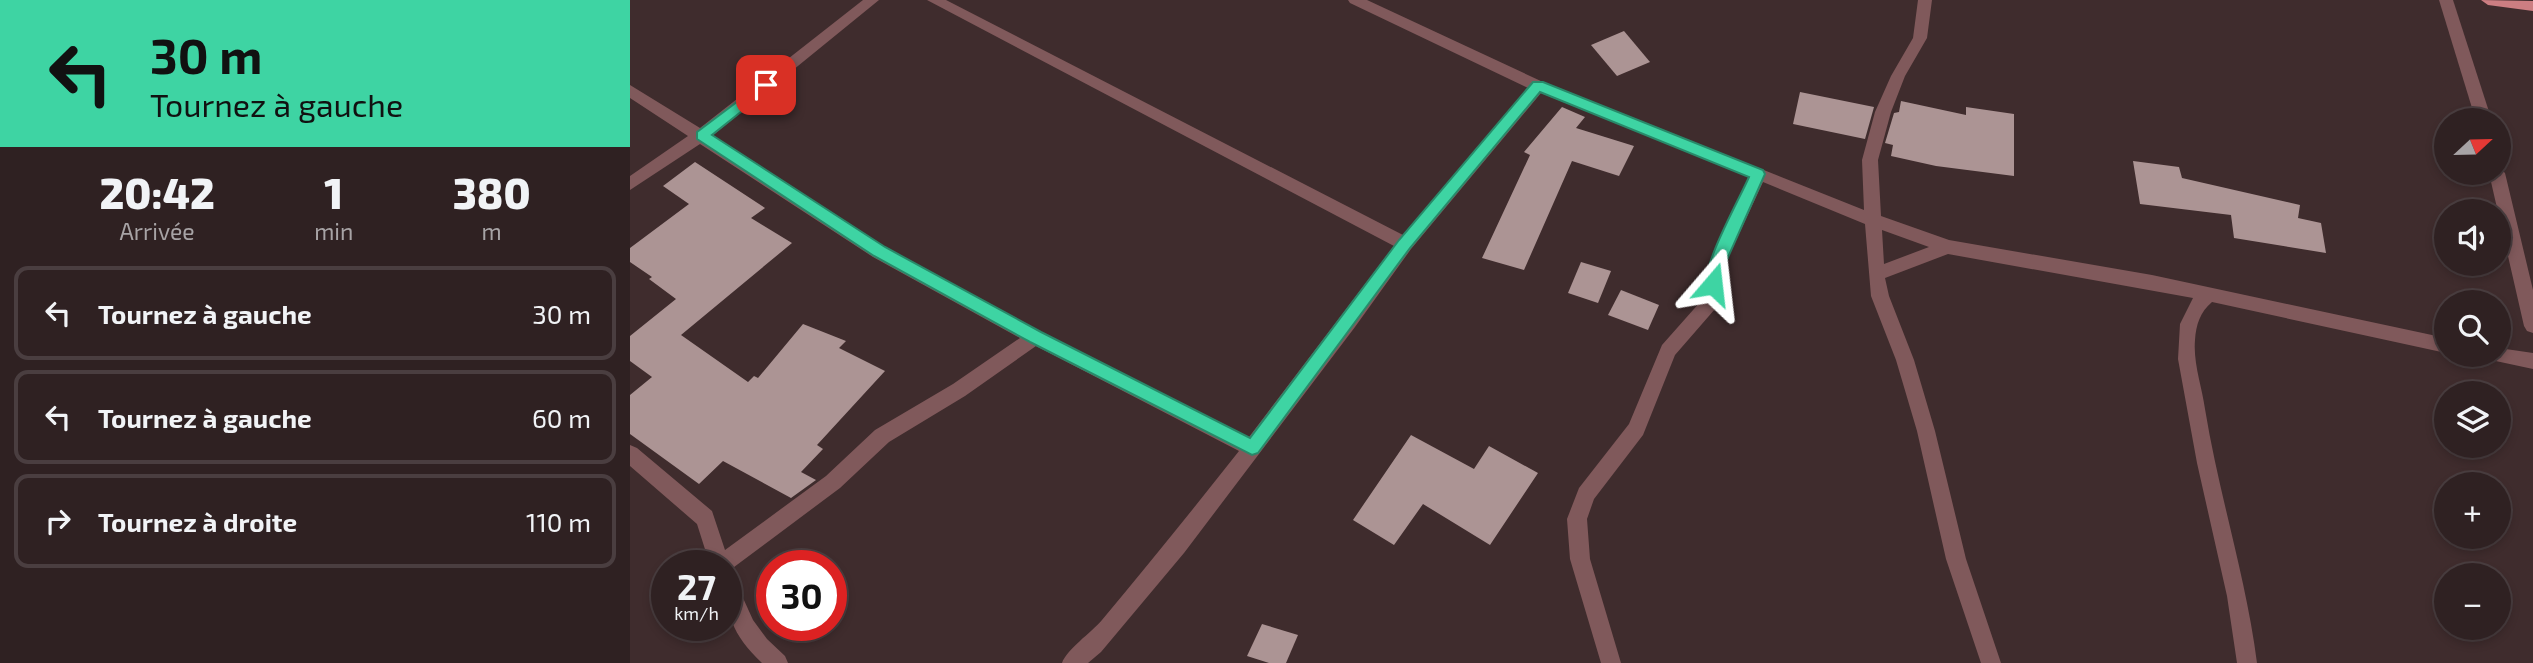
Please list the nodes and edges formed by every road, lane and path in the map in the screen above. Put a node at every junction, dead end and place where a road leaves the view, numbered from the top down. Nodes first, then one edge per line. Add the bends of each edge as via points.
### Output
1 (872, 0) edge
2 (934, 0) edge
3 (1355, 0) edge
4 (1925, 0) edge
5 (2446, 0) edge
6 (2488, 0) edge
7 (2533, 6) edge
8 (1538, 86) junction
9 (630, 91) edge
10 (2480, 108) edge
11 (702, 135) junction
12 (1758, 174) junction
13 (630, 184) edge
14 (2500, 186) edge
15 (1873, 220) junction
16 (1405, 244) junction
17 (1948, 247) junction
18 (1876, 274) junction
19 (2211, 293) junction
20 (2533, 326) edge
21 (1035, 337) junction
22 (2434, 343) edge
23 (2511, 357) edge
24 (2533, 360) edge
25 (1252, 447) junction
26 (630, 454) edge
27 (715, 550) edge
28 (740, 550) edge
29 (742, 623) edge
30 (778, 663) edge
31 (1072, 663) edge
32 (1611, 663) edge
33 (1991, 663) edge
34 (2247, 663) edge

1 - 11 street
2 - 16 street
3 - 8 street
4 - 15 street via 1920,38 1883,112 1870,160
5 - 10 street
6 - 7 main road
8 - 12 street
8 - 16 street
9 - 11 street
11 - 13 street
11 - 21 street via 879,252
12 - 15 street
12 - 32 street via 1717,264 1709,304 1668,350 1636,429 1586,494 1577,519 1580,559
14 - 20 street
15 - 17 street
15 - 18 street
16 - 25 street
17 - 18 street
17 - 19 street
18 - 33 street via 1926,431 1974,620
19 - 22 street
19 - 34 street via 2199,300 2192,312 2186,340 2209,481 2244,626
21 - 25 street
21 - 28 street via 882,436 833,482
23 - 24 street
25 - 31 street via 1177,546 1094,645
26 - 27 street via 705,518
29 - 30 street

